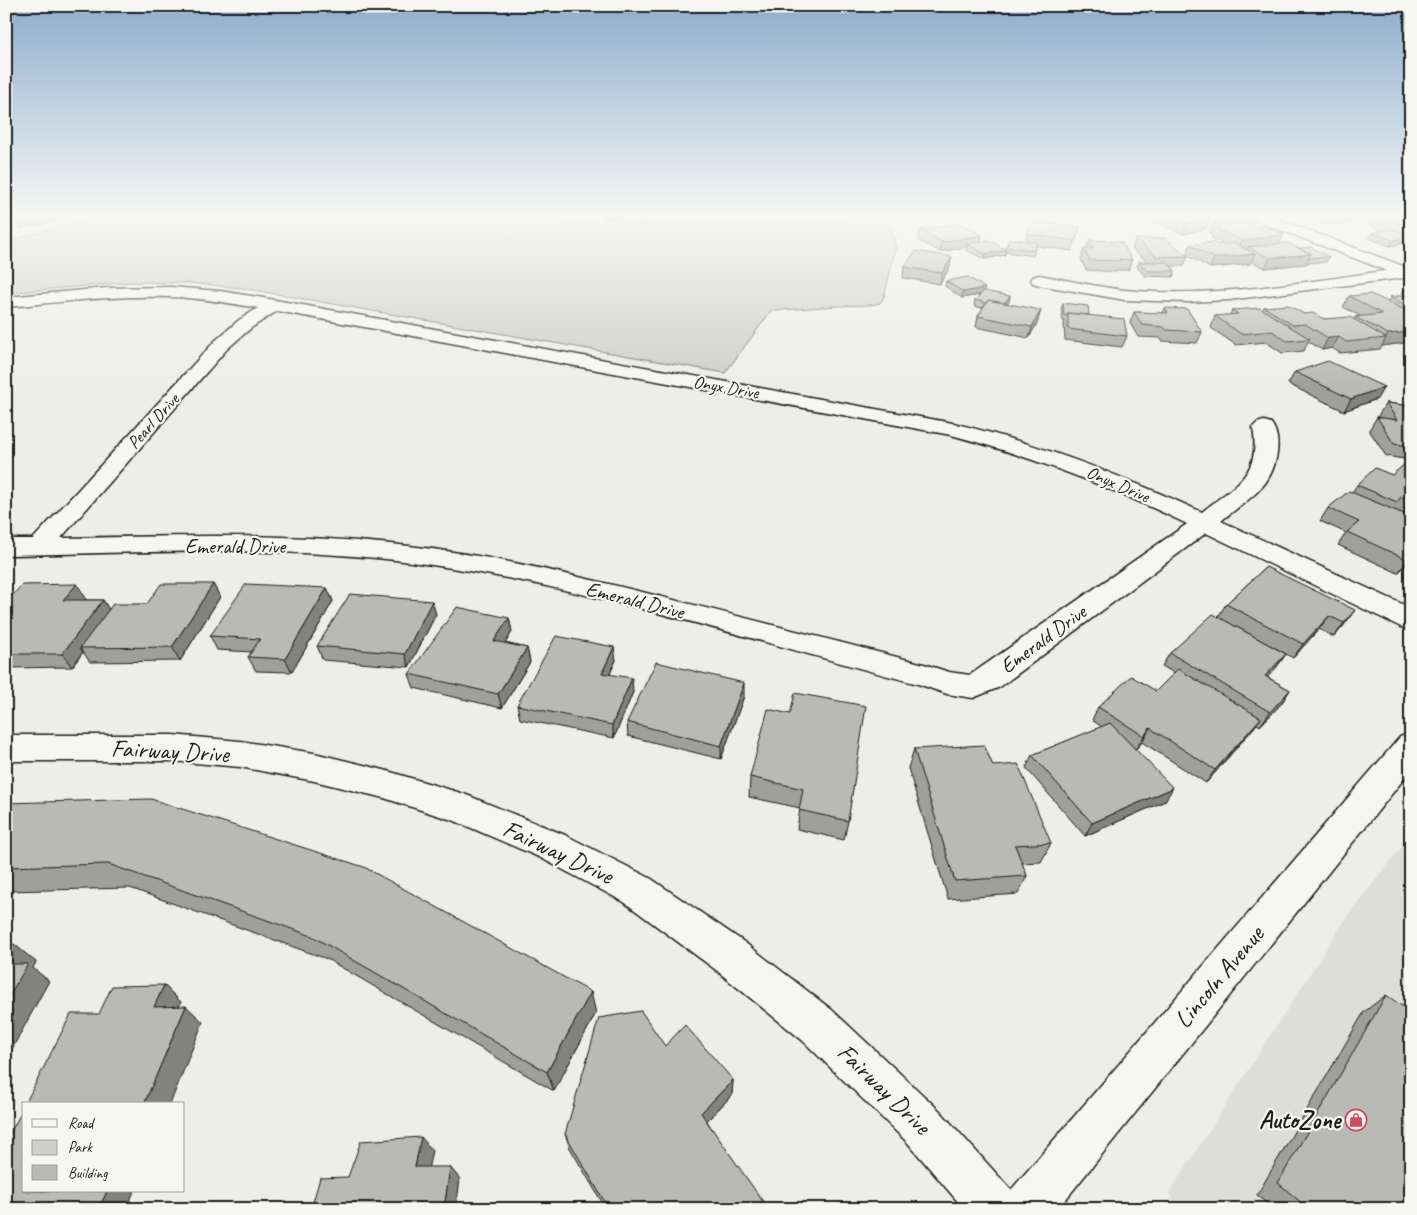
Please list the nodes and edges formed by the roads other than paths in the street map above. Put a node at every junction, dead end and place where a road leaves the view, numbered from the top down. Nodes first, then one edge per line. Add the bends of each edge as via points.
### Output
1 (1408, 274) edge
2 (1038, 280) dead end
3 (6, 302) edge
4 (275, 306) junction
5 (1264, 427) dead end
6 (1204, 523) junction
7 (39, 546) junction
8 (6, 547) edge
9 (1411, 620) edge
10 (1411, 746) edge
11 (6, 748) edge
12 (996, 1209) edge
13 (1027, 1209) edge

1 - 2 street via 1189,297 1125,295
3 - 4 street, Onyx Drive via 106,293 170,292 220,296
4 - 6 street, Onyx Drive via 998,440 1091,472
4 - 7 street, Pearl Drive via 244,324 221,345
5 - 6 street, Emerald Drive via 1265,460 1256,479
6 - 7 street, Emerald Drive via 990,679 973,687 947,683 604,591 469,563 329,548
6 - 9 street, Onyx Drive
7 - 8 street, Emerald Drive
10 - 13 street, Lincoln Avenue
11 - 12 street, Fairway Drive via 172,748 240,754 314,767 384,784 464,809 552,846 637,890 730,956 817,1025 924,1127

